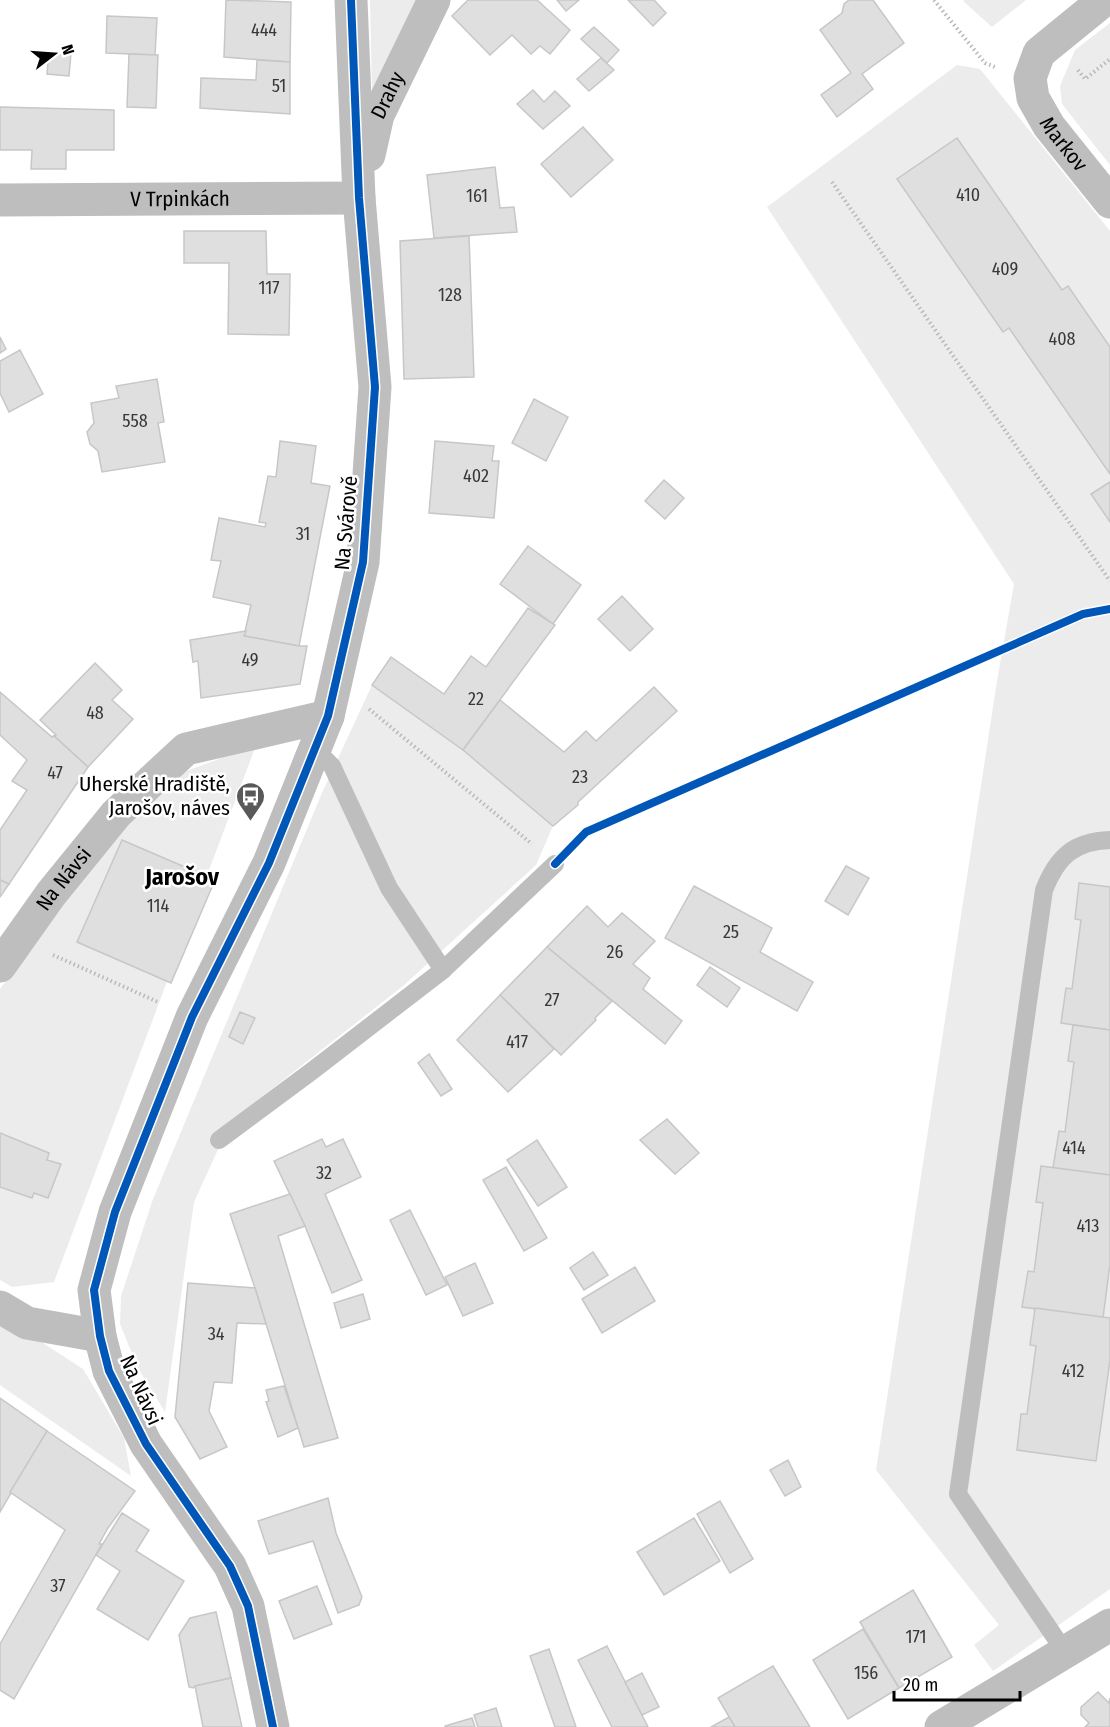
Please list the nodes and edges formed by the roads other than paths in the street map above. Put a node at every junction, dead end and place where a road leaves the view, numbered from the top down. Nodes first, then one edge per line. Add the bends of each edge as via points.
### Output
1 (351, 0) edge
2 (434, 0) edge
3 (1104, 0) edge
4 (359, 198) junction
5 (0, 200) edge
6 (1110, 202) edge
7 (328, 716) junction
8 (315, 749) junction
9 (1110, 840) edge
10 (555, 864) road end
11 (0, 966) edge
12 (443, 970) junction
13 (192, 1017) joint
14 (219, 1140) dead end
15 (0, 1306) edge
16 (100, 1336) junction
17 (1110, 1625) edge
18 (1065, 1652) junction
19 (273, 1727) edge
20 (941, 1727) edge

1 - 4 street, Na Svárově
2 - 4 street, Drahy via 378,114
3 - 6 street, Markov via 1039,53 1030,78 1033,98 1049,126
4 - 5 street, V Trpinkách
4 - 7 street, Na Svárově via 375,387 363,562
7 - 8 street, Na Svárově
7 - 11 street, Na Návsi via 186,749 116,814 51,894
8 - 12 lane via 332,766 389,888
8 - 13 street, Na Svárově via 269,863
9 - 18 lane via 1087,842 1060,859 1044,890 958,1494
10 - 12 lane
12 - 14 lane
13 - 16 street, Na Návsi via 115,1212 94,1290
15 - 16 street, Na Návsi via 27,1323
16 - 19 street, Na Návsi via 109,1371 146,1444 230,1566 248,1606
17 - 18 street
18 - 20 street

